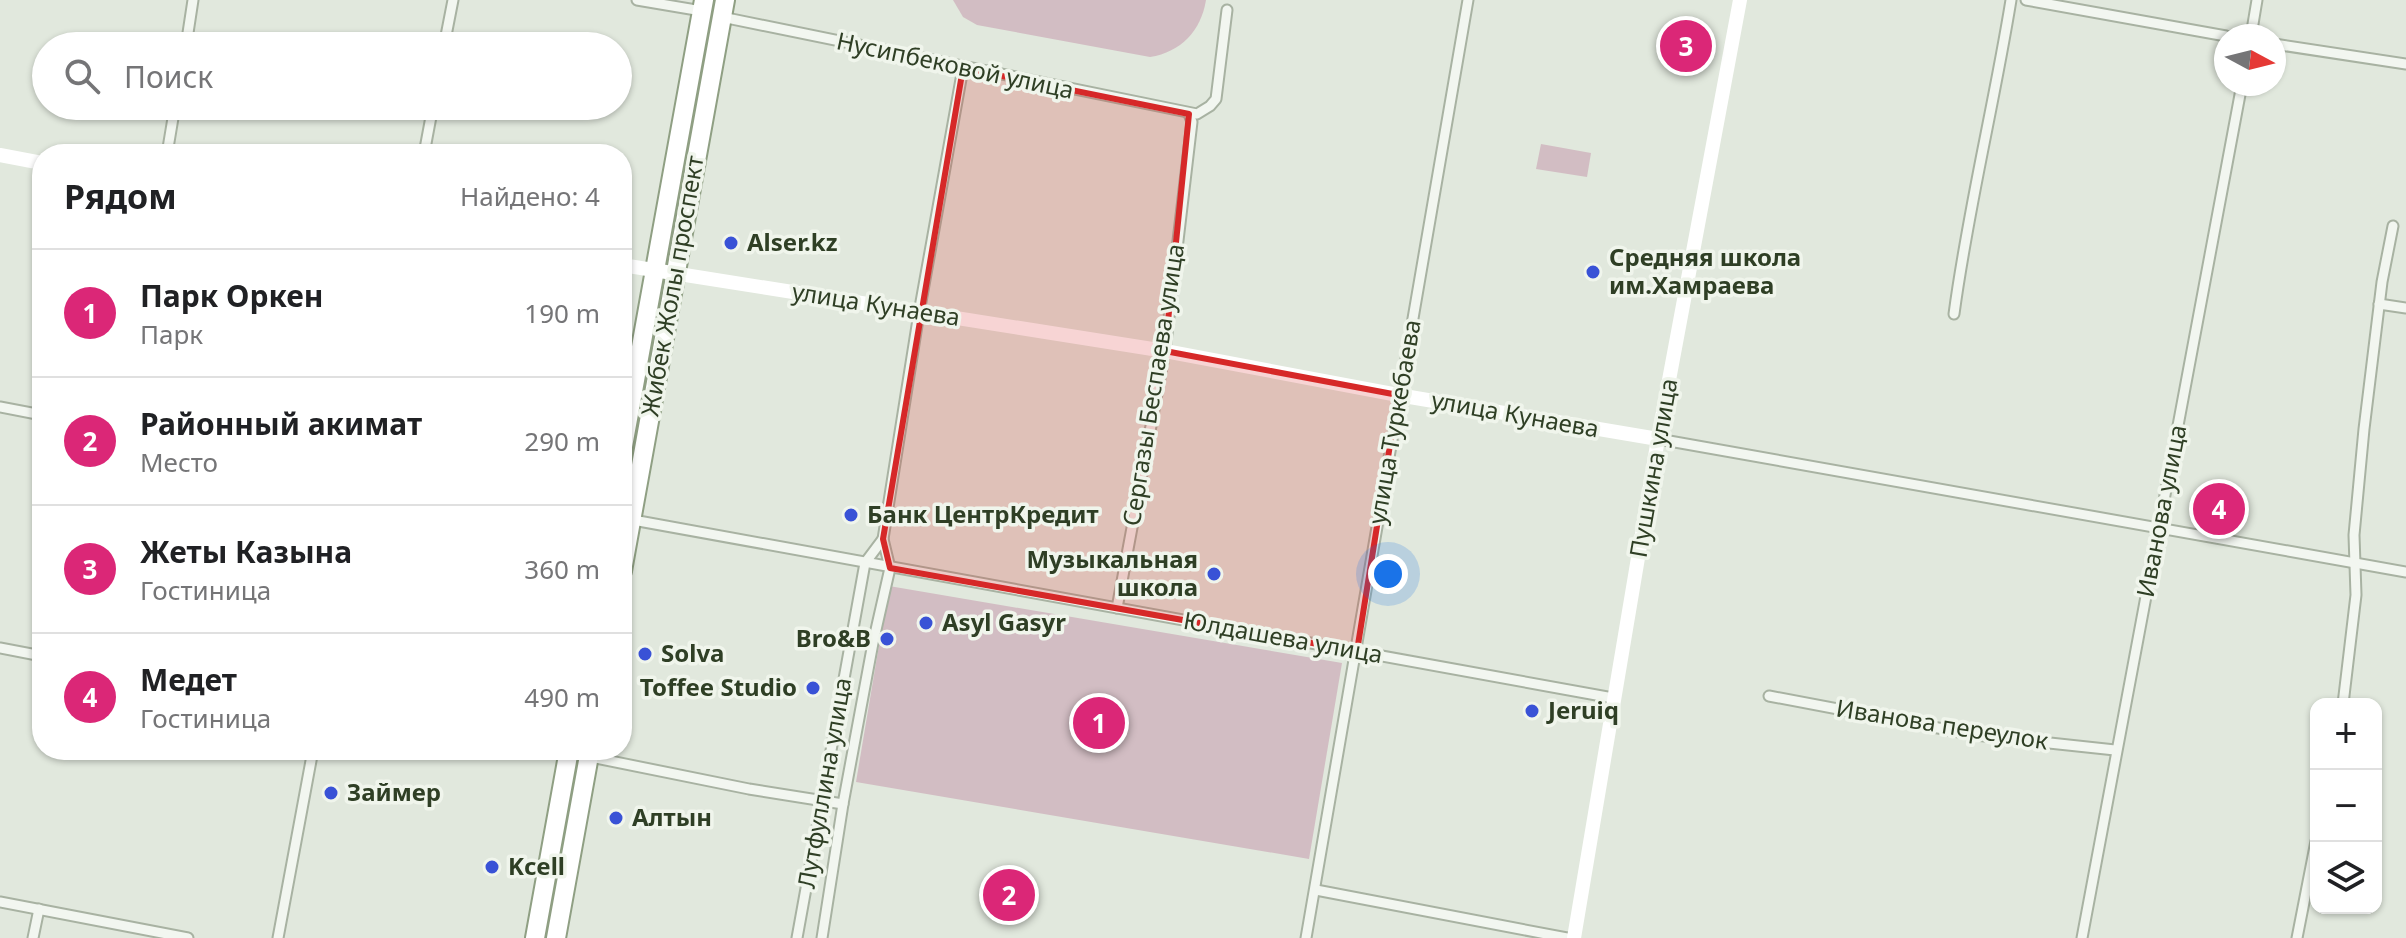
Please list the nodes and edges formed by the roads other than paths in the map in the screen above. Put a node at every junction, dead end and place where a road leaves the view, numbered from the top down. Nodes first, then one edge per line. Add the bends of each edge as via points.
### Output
1 (193, 0) edge
2 (453, 0) edge
3 (637, 0) edge
4 (1468, 0) edge
5 (1740, 0) edge
6 (2011, 0) edge
7 (2026, 0) edge
8 (2257, 0) edge
9 (2085, 5) edge
10 (703, 6) edge
11 (723, 9) edge
12 (1227, 10) dead end
13 (2253, 24) edge
14 (188, 32) edge
15 (447, 32) edge
16 (2214, 33) edge
17 (2286, 46) edge
18 (2406, 64) edge
19 (963, 68) junction
20 (2240, 96) edge
21 (1193, 117) junction
22 (173, 120) edge
23 (430, 120) edge
24 (169, 144) edge
25 (426, 144) edge
26 (0, 155) edge
27 (32, 161) edge
28 (2393, 226) dead end
29 (632, 267) edge
30 (654, 270) junction
31 (676, 272) junction
32 (2379, 304) junction
33 (2406, 308) edge
34 (919, 313) junction
35 (1954, 314) dead end
36 (1165, 351) junction
37 (632, 395) edge
38 (1398, 395) junction
39 (0, 407) edge
40 (32, 413) edge
41 (1658, 439) junction
42 (632, 494) edge
43 (632, 520) edge
44 (2159, 529) junction
45 (883, 539) junction
46 (2354, 562) junction
47 (865, 563) junction
48 (890, 568) junction
49 (2406, 572) edge
50 (1117, 608) junction
51 (0, 648) edge
52 (1357, 651) junction
53 (32, 654) edge
54 (1769, 696) dead end
55 (1613, 698) junction
56 (2344, 698) edge
57 (2115, 750) junction
58 (311, 760) edge
59 (563, 760) edge
60 (588, 760) edge
61 (619, 760) edge
62 (821, 801) junction
63 (843, 804) junction
64 (2316, 842) edge
65 (1316, 890) junction
66 (0, 902) edge
67 (39, 909) junction
68 (33, 938) edge
69 (188, 938) edge
70 (278, 938) edge
71 (535, 938) edge
72 (556, 938) edge
73 (797, 938) edge
74 (822, 938) edge
75 (1306, 938) edge
76 (1567, 938) edge
77 (1574, 938) edge
78 (2082, 938) edge
79 (2297, 938) edge

1 - 14 street
2 - 15 street
3 - 10 street
4 - 38 street, улица Туркебаева
5 - 41 main road, Пушкина улица
6 - 35 street
7 - 9 street
8 - 13 street
9 - 16 street
10 - 30 highway, Жибек Жолы проспект
11 - 19 street, Нусипбековой улица
11 - 31 highway, Жибек Жолы проспект
12 - 21 street via 1216,99
17 - 18 street
19 - 21 street, Нусипбековой улица
19 - 34 street, Лутфуллина улица
20 - 44 street, Иванова улица
21 - 36 street, Сергазы Беспаева улица
22 - 24 street
23 - 25 street
26 - 27 main road
28 - 32 street
29 - 30 main road, улица Кунаева
30 - 31 main road, улица Кунаева
30 - 37 highway, Жибек Жолы проспект
31 - 34 main road, улица Кунаева
31 - 42 highway, Жибек Жолы проспект
32 - 33 street
32 - 46 street
34 - 36 main road, улица Кунаева
34 - 45 street, Лутфуллина улица
36 - 38 main road, улица Кунаева
36 - 50 street, Сергазы Беспаева улица
38 - 41 main road, улица Кунаева
38 - 52 street, улица Туркебаева
39 - 40 street
41 - 44 street, улица Кунаева
41 - 55 main road, Пушкина улица
43 - 47 street, Юлдашева улица
44 - 46 street, улица Кунаева
44 - 57 street, Иванова улица
45 - 47 street, Лутфуллина улица
45 - 48 street, Лутфуллина улица
46 - 49 street, улица Кунаева
46 - 56 street via 2356,595
47 - 48 street, Юлдашева улица
47 - 62 street, Лутфуллина улица
48 - 50 street, Юлдашева улица
48 - 63 street, Лутфуллина улица
50 - 52 street, Юлдашева улица
51 - 53 street
52 - 55 street, Юлдашева улица
52 - 65 street, улица Туркебаева
54 - 57 street, Иванова переулок via 1975,735
55 - 77 main road, Пушкина улица
57 - 78 street, Иванова улица
58 - 70 street
59 - 71 highway
60 - 72 highway
61 - 62 street
62 - 63 street
62 - 73 street, Лутфуллина улица
63 - 74 street, Лутфуллина улица
64 - 79 street
65 - 75 street, улица Туркебаева
65 - 76 street
66 - 67 street
67 - 68 street
67 - 69 street

